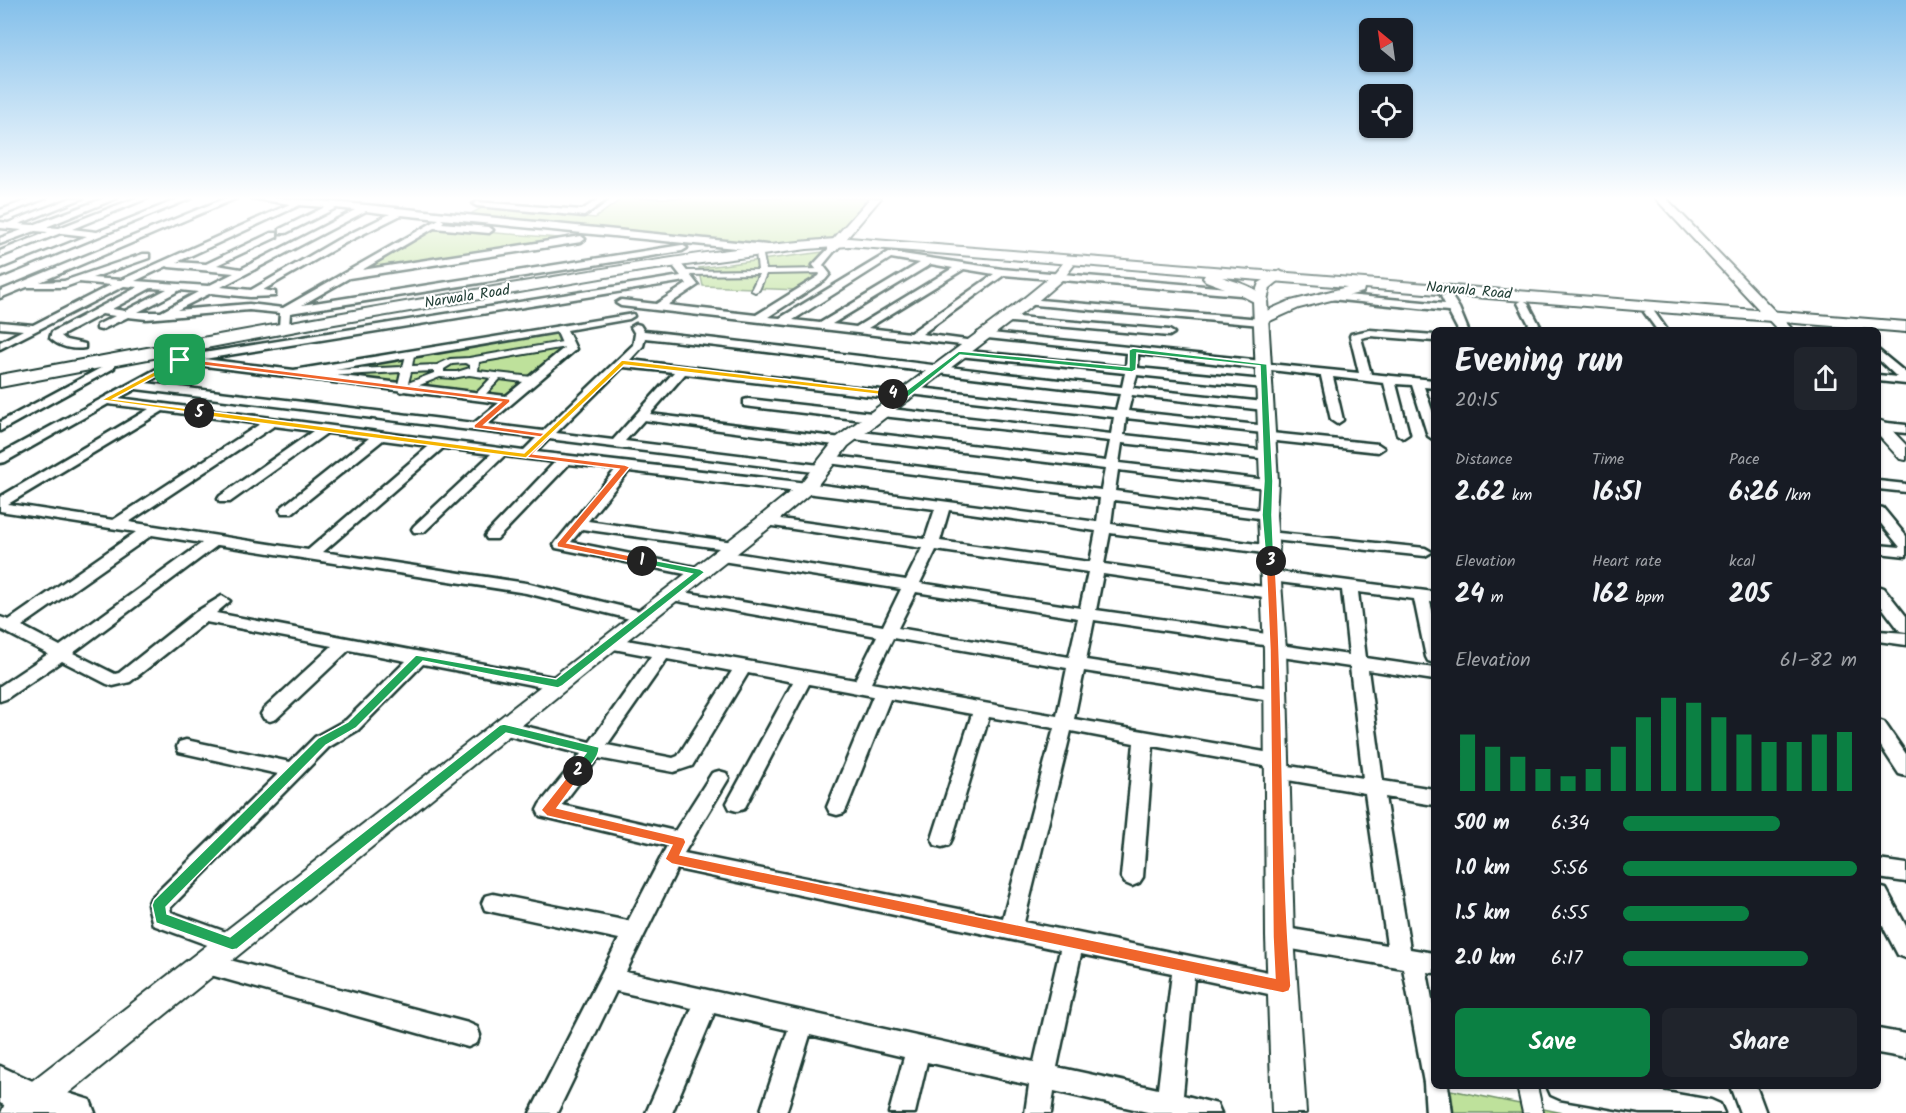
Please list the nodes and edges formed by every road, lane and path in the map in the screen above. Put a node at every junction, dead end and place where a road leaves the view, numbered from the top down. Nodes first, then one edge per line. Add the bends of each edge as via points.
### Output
1 (59, 250) edge
2 (107, 250) edge
3 (195, 250) edge
4 (242, 250) edge
5 (286, 250) edge
6 (326, 250) edge
7 (391, 250) edge
8 (510, 250) edge
9 (671, 250) edge
10 (685, 250) edge
11 (754, 250) edge
12 (777, 250) edge
13 (796, 250) edge
14 (832, 250) edge
15 (876, 250) edge
16 (879, 250) edge
17 (1696, 250) edge
18 (1709, 250) edge
19 (764, 251) junction
20 (146, 256) dead end
21 (700, 258) junction
22 (928, 262) junction
23 (166, 263) junction
24 (1712, 266) junction
25 (961, 267) junction
26 (251, 268) junction
27 (1726, 268) junction
28 (237, 270) dead end
29 (1063, 271) junction
30 (823, 272) junction
31 (1002, 272) junction
32 (684, 273) junction
33 (763, 273) junction
34 (0, 274) edge
35 (349, 275) junction
36 (81, 280) junction
37 (0, 282) edge
38 (123, 283) junction
39 (26, 284) junction
40 (150, 285) junction
41 (610, 285) junction
42 (179, 287) junction
43 (210, 289) junction
44 (1359, 289) junction
45 (755, 290) dead end
46 (250, 294) junction
47 (271, 294) dead end
48 (0, 295) edge
49 (1325, 296) junction
50 (1263, 298) junction
51 (1028, 302) junction
52 (1450, 302) junction
53 (621, 303) junction
54 (1523, 303) junction
55 (658, 307) junction
56 (100, 311) junction
57 (1649, 312) junction
58 (125, 314) junction
59 (1174, 314) junction
60 (159, 316) junction
61 (629, 316) junction
62 (759, 318) junction
63 (284, 319) junction
64 (1005, 319) junction
65 (783, 321) junction
66 (1772, 321) edge
67 (0, 325) edge
68 (823, 325) junction
69 (101, 327) dead end
70 (1462, 327) edge
71 (1535, 327) edge
72 (1660, 327) edge
73 (1829, 327) edge
74 (1906, 327) edge
75 (34, 328) junction
76 (561, 328) junction
77 (858, 330) junction
78 (1881, 331) edge
79 (640, 333) junction
80 (1169, 333) junction
81 (1906, 334) edge
82 (913, 336) junction
83 (1431, 338) edge
84 (473, 344) junction
85 (568, 344) junction
86 (970, 344) junction
87 (203, 345) junction
88 (0, 346) edge
89 (81, 346) dead end
90 (1133, 350) junction
91 (1166, 354) junction
92 (410, 355) junction
93 (1881, 355) edge
94 (180, 360) junction
95 (465, 361) junction
96 (622, 363) junction
97 (110, 366) junction
98 (406, 370) junction
99 (682, 370) junction
100 (1132, 370) junction
101 (439, 371) junction
102 (936, 371) junction
103 (468, 372) junction
104 (1326, 372) junction
105 (294, 374) junction
106 (498, 376) junction
107 (1366, 376) junction
108 (1389, 378) junction
109 (1881, 378) edge
110 (532, 380) junction
111 (1263, 380) junction
112 (1906, 380) edge
113 (0, 381) edge
114 (1417, 382) junction
115 (1431, 384) edge
116 (134, 385) junction
117 (0, 387) edge
118 (402, 389) junction
119 (1127, 392) junction
120 (908, 393) junction
121 (478, 397) junction
122 (105, 400) junction
123 (507, 400) junction
124 (748, 403) dead end
125 (160, 408) junction
126 (1121, 414) junction
127 (877, 415) junction
128 (640, 416) junction
129 (1337, 420) dead end
130 (271, 422) junction
131 (477, 426) junction
132 (1431, 426) edge
133 (1881, 426) edge
134 (0, 427) edge
135 (325, 428) junction
136 (1881, 429) edge
137 (1906, 429) edge
138 (1403, 434) dead end
139 (381, 435) junction
140 (547, 435) junction
141 (1118, 439) junction
142 (1267, 440) junction
143 (441, 443) junction
144 (616, 444) junction
145 (1378, 448) dead end
146 (502, 451) junction
147 (836, 451) junction
148 (526, 455) junction
149 (1906, 455) edge
150 (0, 459) edge
151 (565, 460) junction
152 (625, 467) junction
153 (1113, 467) junction
154 (1268, 484) junction
155 (1881, 485) edge
156 (807, 487) junction
157 (1906, 488) edge
158 (1107, 495) junction
159 (225, 499) dead end
160 (0, 505) edge
161 (943, 507) junction
162 (287, 510) dead end
163 (1881, 515) edge
164 (766, 521) junction
165 (117, 524) junction
166 (578, 524) junction
167 (1104, 527) junction
168 (419, 529) dead end
169 (150, 530) junction
170 (1269, 534) junction
171 (492, 536) dead end
172 (215, 540) junction
173 (1906, 544) edge
174 (931, 545) junction
175 (1881, 549) edge
176 (728, 551) junction
177 (1425, 552) dead end
178 (1906, 552) edge
179 (312, 554) junction
180 (1096, 568) junction
181 (700, 572) junction
182 (1271, 584) junction
183 (910, 586) junction
184 (1349, 586) junction
185 (672, 595) junction
186 (1428, 596) edge
187 (1881, 596) edge
188 (222, 601) dead end
189 (1087, 614) junction
190 (202, 616) junction
191 (642, 617) junction
192 (5, 625) edge
193 (1431, 626) edge
194 (887, 632) junction
195 (1881, 636) edge
196 (1906, 636) edge
197 (346, 643) junction
198 (609, 643) junction
199 (1275, 646) junction
200 (663, 652) junction
201 (60, 654) junction
202 (420, 657) junction
203 (1358, 663) junction
204 (1076, 664) junction
205 (744, 666) junction
206 (1431, 674) edge
207 (804, 677) junction
208 (558, 684) junction
209 (860, 687) junction
210 (884, 691) junction
211 (0, 695) edge
212 (1276, 695) junction
213 (983, 708) junction
214 (270, 714) dead end
215 (1064, 723) junction
216 (504, 728) junction
217 (1881, 735) edge
218 (1144, 738) junction
219 (1906, 742) edge
220 (186, 747) dead end
221 (594, 750) junction
222 (1276, 766) junction
223 (1906, 769) edge
224 (295, 770) junction
225 (719, 778) dead end
226 (1374, 789) junction
227 (1431, 797) edge
228 (737, 803) dead end
229 (837, 807) dead end
230 (942, 839) dead end
231 (676, 850) junction
232 (1881, 869) edge
233 (1906, 873) edge
234 (1132, 877) dead end
235 (1881, 902) edge
236 (493, 903) dead end
237 (1011, 930) junction
238 (634, 932) junction
239 (1280, 937) junction
240 (1073, 941) junction
241 (232, 944) junction
242 (1906, 948) edge
243 (1416, 960) edge
244 (207, 964) junction
245 (1184, 966) junction
246 (610, 979) junction
247 (1283, 986) junction
248 (708, 1000) junction
249 (802, 1024) junction
250 (468, 1035) dead end
251 (1881, 1042) edge
252 (1906, 1046) edge
253 (918, 1048) junction
254 (1431, 1053) edge
255 (1043, 1075) junction
256 (0, 1084) edge
257 (1436, 1089) edge
258 (1528, 1089) edge
259 (1571, 1089) edge
260 (1744, 1089) edge
261 (1632, 1105) edge
262 (26, 1107) edge
263 (1168, 1109) edge
264 (77, 1113) edge
265 (543, 1113) edge
266 (659, 1113) edge
267 (772, 1113) edge
268 (902, 1113) edge
269 (1038, 1113) edge
270 (1208, 1113) edge
271 (1289, 1113) edge
272 (1439, 1113) edge
273 (1533, 1113) edge
274 (1711, 1113) edge
275 (1753, 1113) edge

1 - 34 street
2 - 39 street
3 - 23 street
4 - 26 street via 210,265
5 - 26 street
6 - 46 street
7 - 35 street
8 - 35 street
9 - 63 street
10 - 21 street
11 - 19 street
12 - 19 main road, Narwala Road
13 - 19 main road, Narwala Road
14 - 30 street via 818,265
15 - 50 main road, Narwala Road
16 - 29 main road, Narwala Road
17 - 24 street
18 - 27 street
19 - 21 main road, Narwala Road
19 - 32 main road, Narwala Road
19 - 33 street
20 - 36 street
21 - 63 main road, Narwala Road
22 - 25 street
22 - 65 street via 889,255
22 - 68 street
23 - 28 street
23 - 38 street
24 - 27 street
24 - 66 street
25 - 31 street
25 - 77 street
26 - 43 street
27 - 66 street
29 - 31 street
29 - 50 street
29 - 50 main road, Narwala Road via 1207,276
29 - 51 street
30 - 33 street
30 - 62 street via 822,278
31 - 82 street
32 - 33 street
32 - 41 main road, Narwala Road
32 - 55 street via 693,285
33 - 45 street
35 - 63 street
36 - 38 street
36 - 39 street via 54,286
37 - 39 street
38 - 40 street
38 - 75 street
39 - 48 street
40 - 42 street
40 - 56 street
41 - 53 street
41 - 87 main road, Narwala Road
41 - 94 street
42 - 43 street
42 - 58 street
43 - 46 street
43 - 60 street
44 - 49 main road
44 - 50 main road, Narwala Road
44 - 52 main road, Narwala Road
46 - 47 street
49 - 50 main road via 1293,305
49 - 52 street
50 - 59 street
50 - 66 main road, Narwala Road
50 - 111 street
51 - 59 street
51 - 64 street
52 - 54 main road, Narwala Road
52 - 70 street
53 - 55 street
53 - 61 street
54 - 57 main road, Narwala Road
54 - 71 street
55 - 62 street
56 - 58 street
56 - 89 street via 56,334 55,338 63,343
57 - 66 main road, Narwala Road
57 - 72 street
58 - 60 street
58 - 69 street
59 - 80 street
60 - 63 street via 249,307
61 - 76 street
61 - 79 street
62 - 65 street
63 - 87 main road, Narwala Road
64 - 80 street
64 - 86 street
65 - 68 street
66 - 73 main road, Narwala Road
66 - 74 main road, Narwala Road
67 - 75 street
68 - 77 street
75 - 88 street
76 - 84 street
76 - 85 street
77 - 82 street
78 - 81 main road
79 - 96 street via 638,346
79 - 102 street
80 - 91 street
82 - 86 street
83 - 107 street via 1370,333 1355,336
84 - 92 street
84 - 95 street
85 - 95 street
85 - 110 street via 570,349
86 - 90 street
86 - 100 street
86 - 102 street
87 - 94 street
87 - 97 main road, Narwala Road
87 - 113 main road, Narwala Road
90 - 91 street
90 - 100 street
91 - 111 street
92 - 98 street
92 - 105 street
93 - 112 street
94 - 105 street
94 - 116 street
95 - 101 street via 450,362
95 - 103 street via 475,363 475,369
96 - 99 street
96 - 140 street
97 - 117 main road, Narwala Road
97 - 134 street
98 - 101 street
98 - 105 street
98 - 118 street
99 - 120 street
99 - 128 street
100 - 111 street
100 - 119 street
101 - 103 street via 449,376
101 - 118 street
102 - 119 street
102 - 120 street
103 - 106 street
104 - 107 street
104 - 111 street
104 - 129 street
105 - 118 street
106 - 110 street
106 - 121 street
107 - 108 street
108 - 114 street
108 - 138 street
109 - 112 street
110 - 123 street
111 - 119 street
111 - 142 street
114 - 115 street
114 - 132 street
116 - 122 street
116 - 131 street
118 - 121 street
119 - 126 street
120 - 126 street
120 - 127 street
121 - 123 street
122 - 125 street
122 - 150 street
123 - 131 street
124 - 127 street
125 - 130 street
125 - 160 street
126 - 141 street
126 - 142 street
127 - 141 street
127 - 147 street
128 - 144 street
128 - 147 street
130 - 135 street
130 - 165 street
131 - 140 street
133 - 137 street
135 - 139 street
135 - 159 street
136 - 149 street
139 - 143 street
139 - 162 street
140 - 144 street
140 - 148 street
141 - 142 street
141 - 153 street
142 - 145 street
142 - 154 street
143 - 146 street
143 - 179 street
144 - 147 street
146 - 148 street
146 - 168 street
147 - 153 street
147 - 156 street
147 - 158 street
148 - 151 street
151 - 152 street
151 - 171 street
152 - 156 street
152 - 166 street
153 - 154 street
153 - 158 street
154 - 170 street
155 - 157 street
156 - 161 street
156 - 164 street
158 - 167 street
158 - 170 street
160 - 165 street
161 - 167 street
161 - 174 street
163 - 173 street
164 - 174 street
164 - 176 street
165 - 169 street
166 - 176 street
166 - 181 street via 561,545
167 - 170 street
167 - 180 street
169 - 172 street
169 - 192 street
170 - 177 street
170 - 182 street
172 - 179 street
172 - 201 street
174 - 180 street
174 - 183 street
175 - 178 street
176 - 181 street
176 - 183 street
179 - 191 street via 526,588
180 - 182 street
180 - 189 street
181 - 185 street
182 - 184 street
182 - 199 street
183 - 189 street
183 - 194 street
184 - 186 street
184 - 203 street
185 - 191 street
185 - 194 street
186 - 193 street
187 - 196 street
188 - 190 street
189 - 199 street
189 - 204 street
190 - 197 street
190 - 201 street via 124,678 113,680
191 - 198 street
192 - 201 street
194 - 204 street
194 - 209 street
195 - 196 street
197 - 202 street
197 - 214 street
198 - 200 street
198 - 208 street
199 - 203 street
199 - 212 street
200 - 205 street
200 - 221 street
201 - 211 street
202 - 208 street
202 - 224 street via 352,725 322,741
203 - 206 street
203 - 226 street
204 - 212 street
204 - 215 street
205 - 207 street
205 - 221 street via 685,760 674,765
207 - 209 street
207 - 228 street
208 - 216 street
209 - 210 street
210 - 213 street
210 - 229 street
212 - 222 street
213 - 215 street
213 - 230 street
215 - 218 street
215 - 237 street
216 - 221 street
216 - 241 street
217 - 219 street
217 - 223 street
218 - 222 street
218 - 234 street
220 - 224 street
221 - 231 street via 547,810
222 - 226 street
222 - 239 street
224 - 241 street via 159,905 161,918
225 - 231 street
226 - 227 street
226 - 243 street
231 - 237 street
231 - 238 street
232 - 233 street
235 - 242 street
236 - 238 street
237 - 240 street
238 - 246 street
239 - 243 street
239 - 247 street
240 - 245 street
240 - 255 street
241 - 244 street
243 - 254 street
244 - 250 street
244 - 262 street
245 - 247 street
245 - 263 street
246 - 248 street
246 - 265 street
247 - 271 street
248 - 249 street
248 - 266 street
249 - 253 street
249 - 267 street
251 - 252 street
253 - 255 street
253 - 268 street
255 - 263 street
255 - 269 street
256 - 262 main road
257 - 272 street
258 - 273 street
259 - 261 street
260 - 275 street
261 - 274 street
262 - 264 main road
263 - 270 street

